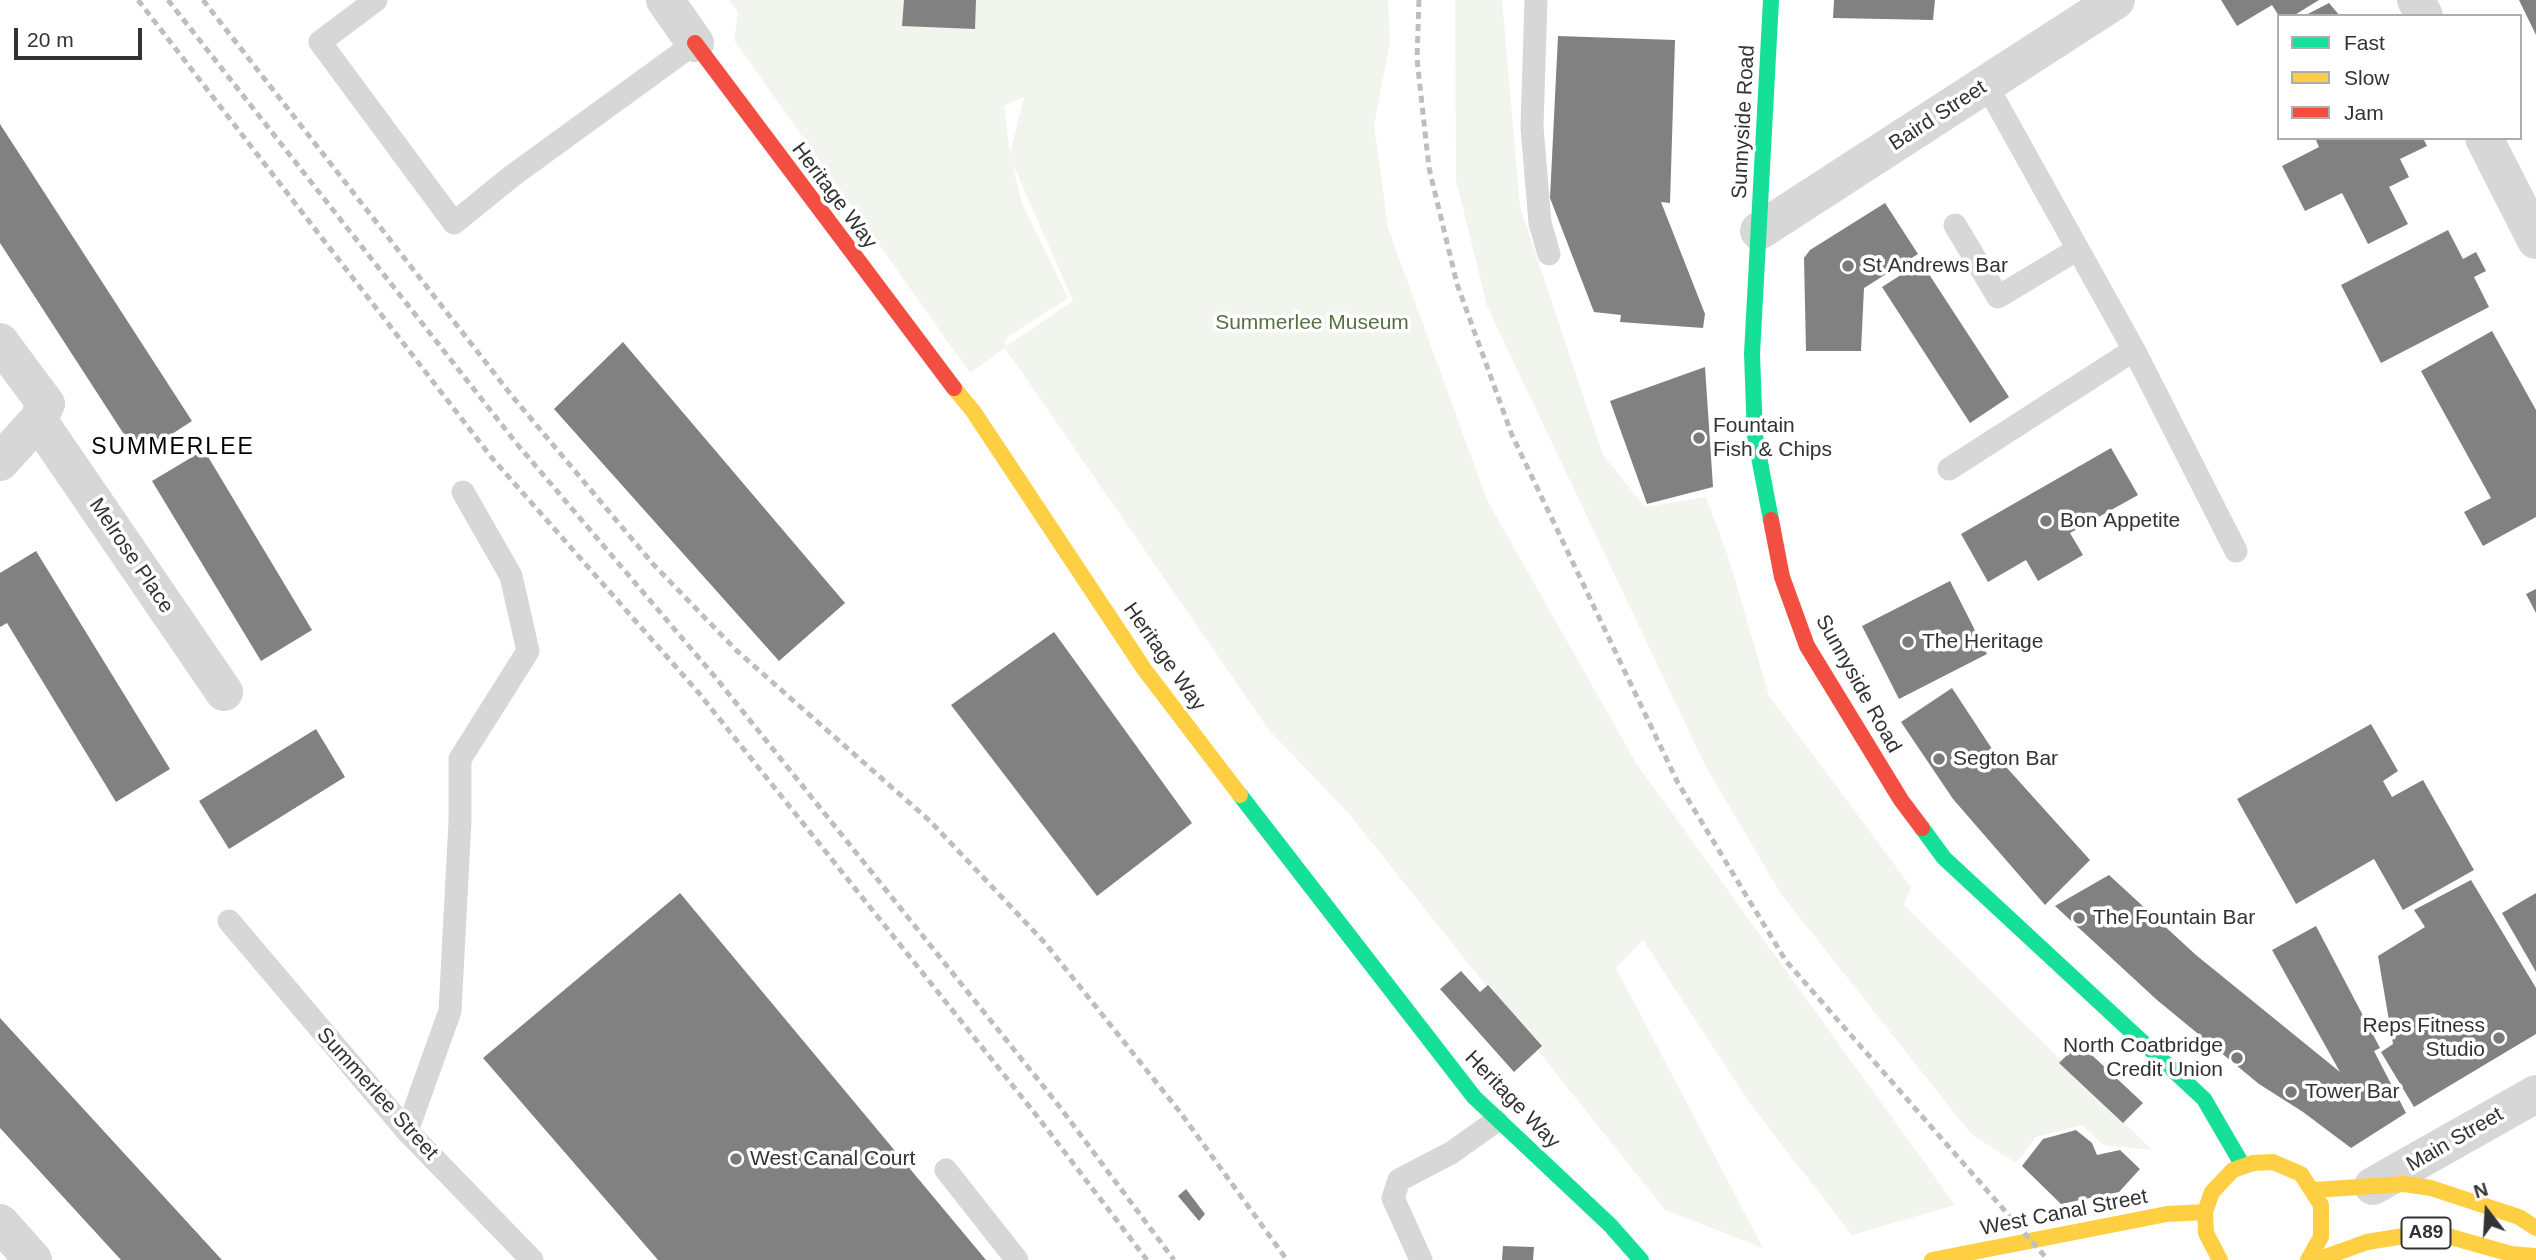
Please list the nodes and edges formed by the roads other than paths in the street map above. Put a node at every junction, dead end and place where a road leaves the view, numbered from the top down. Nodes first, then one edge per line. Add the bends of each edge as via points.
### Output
1 (376, 0) edge
2 (665, 0) edge
3 (1536, 0) edge
4 (1771, 0) edge
5 (2116, 0) edge
6 (695, 43) junction
7 (1986, 85) junction
8 (2485, 140) edge
9 (1955, 225) dead end
10 (1759, 231) junction
11 (2536, 240) edge
12 (2078, 249) junction
13 (1549, 254) dead end
14 (0, 342) edge
15 (2134, 350) junction
16 (38, 420) junction
17 (0, 462) edge
18 (1949, 469) dead end
19 (463, 492) dead end
20 (2236, 551) dead end
21 (224, 692) dead end
22 (229, 921) dead end
23 (2536, 1094) edge
24 (1496, 1121) junction
25 (407, 1131) junction
26 (2243, 1166) junction
27 (946, 1170) dead end
28 (2373, 1186) junction
29 (2314, 1190) junction
30 (2205, 1212) junction
31 (0, 1223) edge
32 (2536, 1228) edge
33 (2536, 1256) edge
34 (2218, 1259) edge
35 (33, 1260) edge
36 (532, 1260) edge
37 (1017, 1260) edge
38 (1422, 1260) edge
39 (1641, 1260) edge
40 (1931, 1260) edge
41 (2308, 1260) edge
42 (2317, 1260) edge

1 - 6 lane via 320,42 454,223
2 - 6 street
3 - 13 lane via 1532,127 1539,223
4 - 10 main road, Sunnyside Road
5 - 7 street, Baird Street
6 - 24 main road, Heritage Way via 973,411 1144,669 1370,966
7 - 10 street, Baird Street
7 - 12 lane
8 - 11 street
9 - 12 lane via 1998,297
10 - 26 main road, Sunnyside Road via 1752,355 1755,436 1782,577 1807,646 1900,800 1944,858 2204,1099
12 - 15 lane
14 - 16 street via 46,404
15 - 18 lane
15 - 20 lane
16 - 17 street
16 - 21 street, Melrose Place
19 - 25 lane via 511,576 528,651 460,759 450,1011
22 - 25 lane, Summerlee Street
23 - 28 street, Main Street
24 - 38 lane via 1451,1153 1399,1180 1393,1198
24 - 39 main road, Heritage Way via 1611,1226
25 - 36 lane, Summerlee Street
26 - 29 main road via 2273,1163 2290,1168
26 - 30 main road via 2217,1185
27 - 37 lane
28 - 29 main road, A89
28 - 32 main road, A89 via 2431,1188 2519,1217
29 - 41 main road via 2323,1221 2319,1245
30 - 34 main road via 2206,1233
30 - 40 main road, West Canal Street via 2167,1214
31 - 35 street
33 - 42 main road, A89 via 2422,1233 2390,1237

